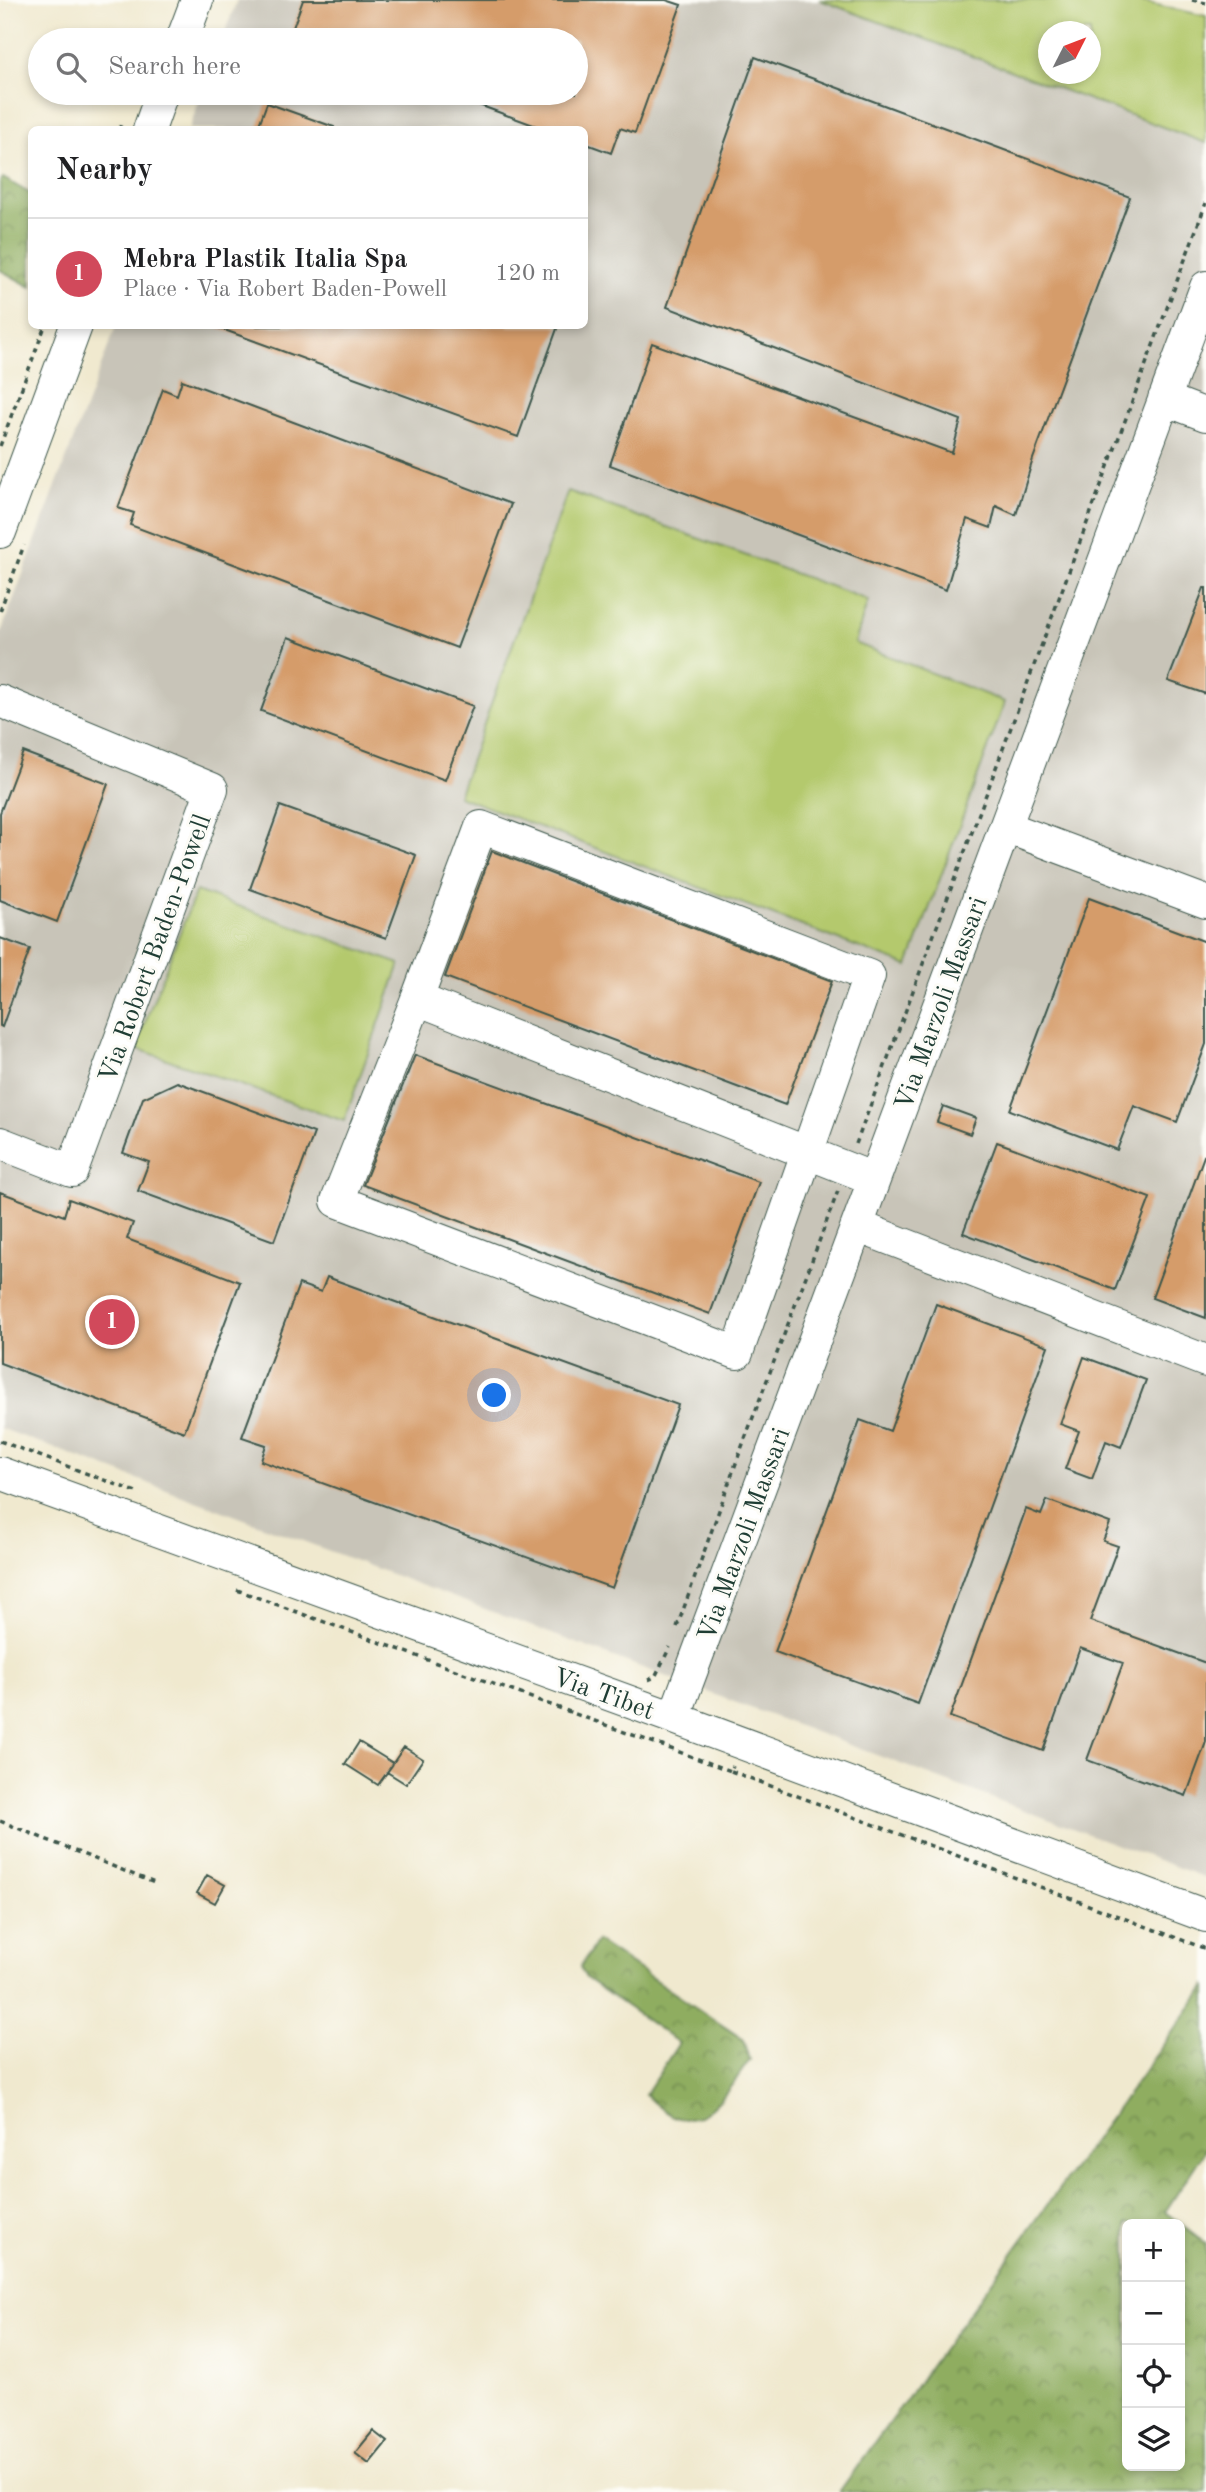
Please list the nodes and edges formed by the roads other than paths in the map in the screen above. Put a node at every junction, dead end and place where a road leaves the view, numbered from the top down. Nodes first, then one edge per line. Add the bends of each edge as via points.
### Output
1 (197, 0) edge
2 (186, 28) edge
3 (158, 105) edge
4 (150, 126) edge
5 (1206, 287) edge
6 (75, 329) edge
7 (1164, 399) junction
8 (1206, 415) edge
9 (0, 532) edge
10 (0, 701) edge
11 (1006, 827) junction
12 (1206, 902) edge
13 (417, 999) junction
14 (0, 1143) edge
15 (806, 1152) junction
16 (874, 1179) junction
17 (857, 1226) junction
18 (1206, 1361) edge
19 (0, 1473) edge
20 (674, 1718) junction
21 (1206, 1916) edge

1 - 2 street
3 - 4 street
5 - 7 street, Via Marzoli Massari
6 - 9 street
7 - 8 street
7 - 11 street, Via Marzoli Massari
10 - 14 street, Via Robert Baden-Powell via 212,789 72,1171
11 - 12 street
11 - 16 street, Via Marzoli Massari
13 - 15 street
13 - 15 street via 481,827 869,976
13 - 15 street via 337,1201 737,1353
15 - 16 street
16 - 17 street, Via Marzoli Massari
17 - 18 street
17 - 20 street, Via Marzoli Massari
19 - 20 street, Via Tibet
20 - 21 street, Via Tibet

